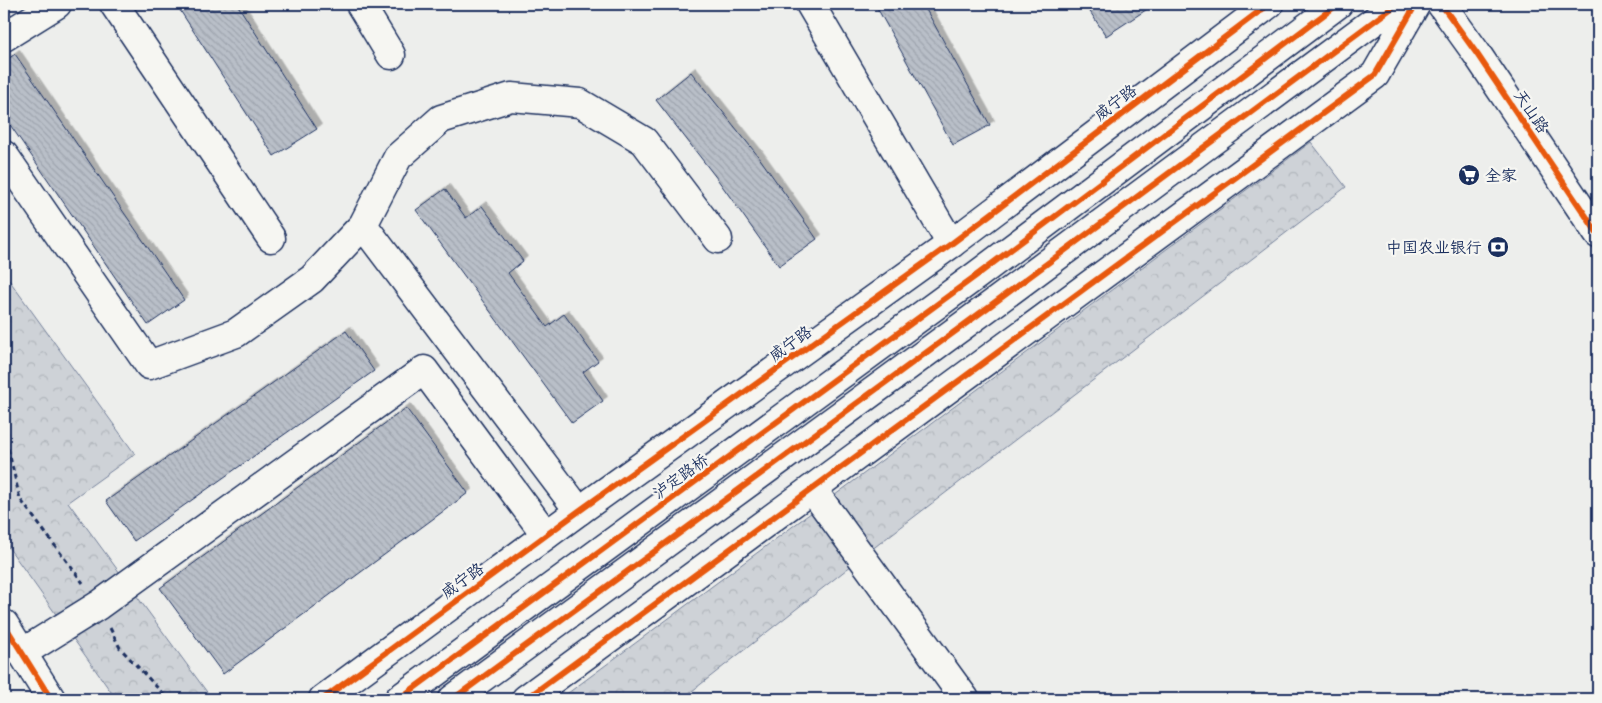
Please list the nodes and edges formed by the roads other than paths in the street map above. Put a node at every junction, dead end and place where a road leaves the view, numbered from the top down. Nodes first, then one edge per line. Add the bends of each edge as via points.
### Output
1 (57, 4) edge
2 (114, 4) edge
3 (360, 4) edge
4 (810, 4) edge
5 (1269, 4) edge
6 (1338, 4) edge
7 (1397, 4) edge
8 (1416, 4) edge
9 (1441, 4) edge
10 (4, 37) edge
11 (391, 55) dead end
12 (4, 155) edge
13 (363, 225) junction
14 (1598, 234) edge
15 (271, 238) dead end
16 (718, 239) dead end
17 (950, 244) junction
18 (812, 489) junction
19 (579, 511) junction
20 (546, 535) junction
21 (4, 624) edge
22 (22, 653) junction
23 (51, 699) edge
24 (323, 699) edge
25 (399, 699) edge
26 (453, 699) edge
27 (526, 699) edge
28 (965, 699) edge

1 - 10 main road
2 - 15 main road
3 - 11 main road
4 - 17 main road
5 - 17 main road, 威宁路
6 - 25 main road, 泸定路桥 via 977,275
7 - 26 main road
8 - 18 main road via 1375,75
9 - 14 main road, 天山路
12 - 13 main road via 149,365 236,333 312,279
13 - 16 main road via 398,157 440,120 511,96 580,102 644,141
13 - 19 main road
17 - 19 main road, 威宁路
18 - 27 main road
18 - 28 main road
19 - 20 main road, 威宁路
20 - 22 main road via 424,370 99,605
20 - 24 main road, 威宁路
21 - 22 main road
22 - 23 main road

